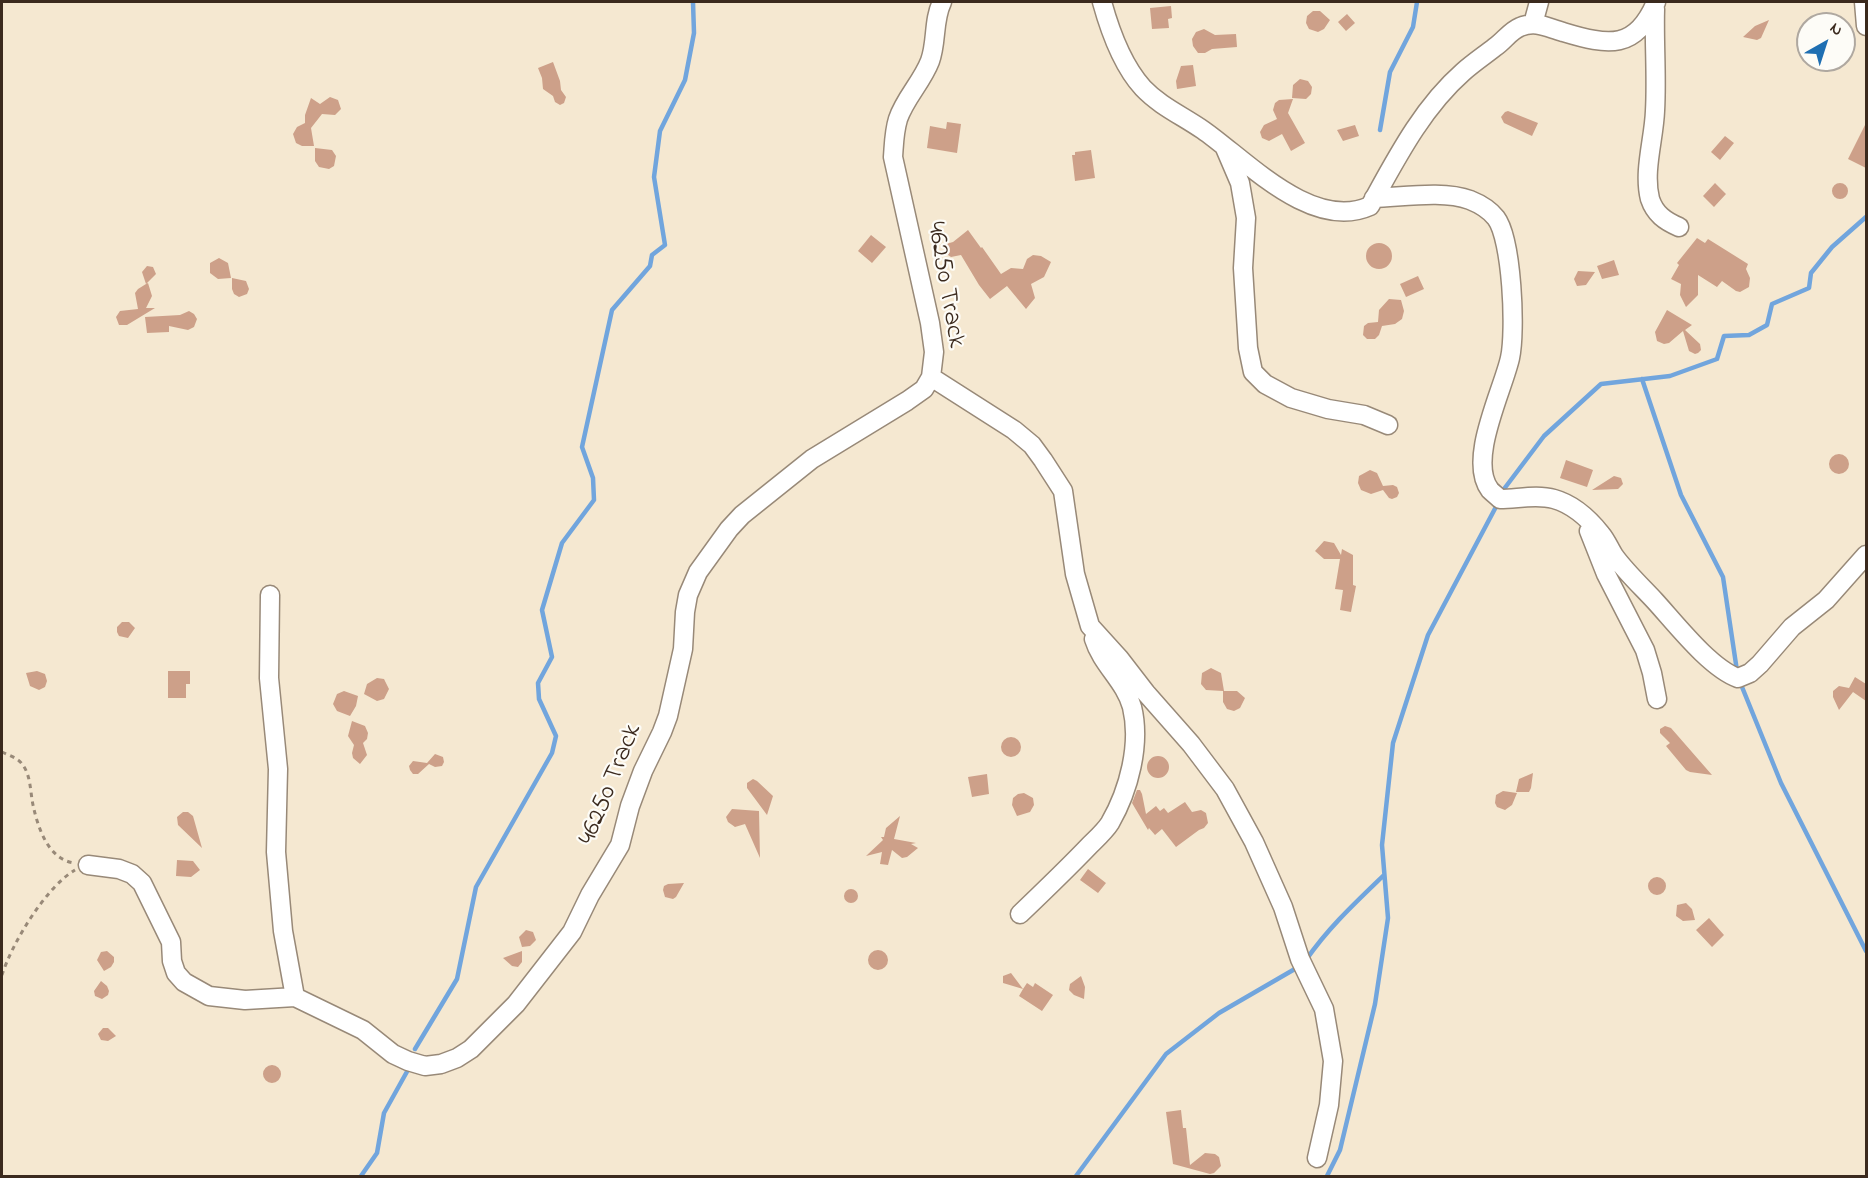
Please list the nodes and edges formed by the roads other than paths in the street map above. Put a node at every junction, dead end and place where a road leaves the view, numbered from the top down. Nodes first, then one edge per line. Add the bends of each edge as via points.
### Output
1 (942, 2) edge
2 (1102, 2) edge
3 (1539, 2) edge
4 (1864, 2) edge
5 (1656, 3) edge
6 (1533, 24) junction
7 (1866, 26) edge
8 (1224, 146) junction
9 (1374, 198) junction
10 (1678, 227) dead end
11 (931, 376) junction
12 (1388, 425) dead end
13 (1577, 511) junction
14 (1866, 555) edge
15 (270, 595) dead end
16 (1090, 626) junction
17 (1657, 699) dead end
18 (88, 865) road end
19 (1020, 914) dead end
20 (295, 997) junction
21 (1317, 1158) dead end

1 - 11 street, 46250 Track via 930,61 898,118 893,157 930,323 934,352
2 - 8 street via 1118,47 1142,87
3 - 6 street
4 - 7 street
5 - 6 street via 1636,34 1624,40 1588,38
5 - 10 street via 1650,199 1662,219
6 - 9 street via 1513,31 1451,83 1402,147
8 - 9 street via 1286,194 1309,203 1350,212 1370,206
8 - 12 street via 1240,183 1246,218 1243,268 1253,372 1265,384 1291,398 1364,415
9 - 13 street via 1419,195 1467,199 1485,207 1497,220 1507,254 1514,330 1511,357 1483,451 1484,475 1489,488 1500,499 1552,498
11 - 16 street via 1032,445 1063,491 1075,574
11 - 20 street, 46250 Track via 924,388 907,401 812,459 742,514 698,572 688,595 684,649 668,716 643,771 620,845 572,932 492,1030 457,1058 425,1066 393,1054 363,1030
13 - 14 street via 1689,639 1727,674 1738,678 1760,664
13 - 17 street via 1645,650
15 - 20 street via 268,678 278,769 276,852 283,931
16 - 19 street via 1097,647 1132,706 1136,733 1124,792 1110,824
16 - 21 street via 1225,789 1283,907 1300,959 1324,1009 1333,1061 1329,1105
18 - 20 street, 46250 Track via 119,869 142,883 171,942 176,973 196,990 209,996 245,1000

